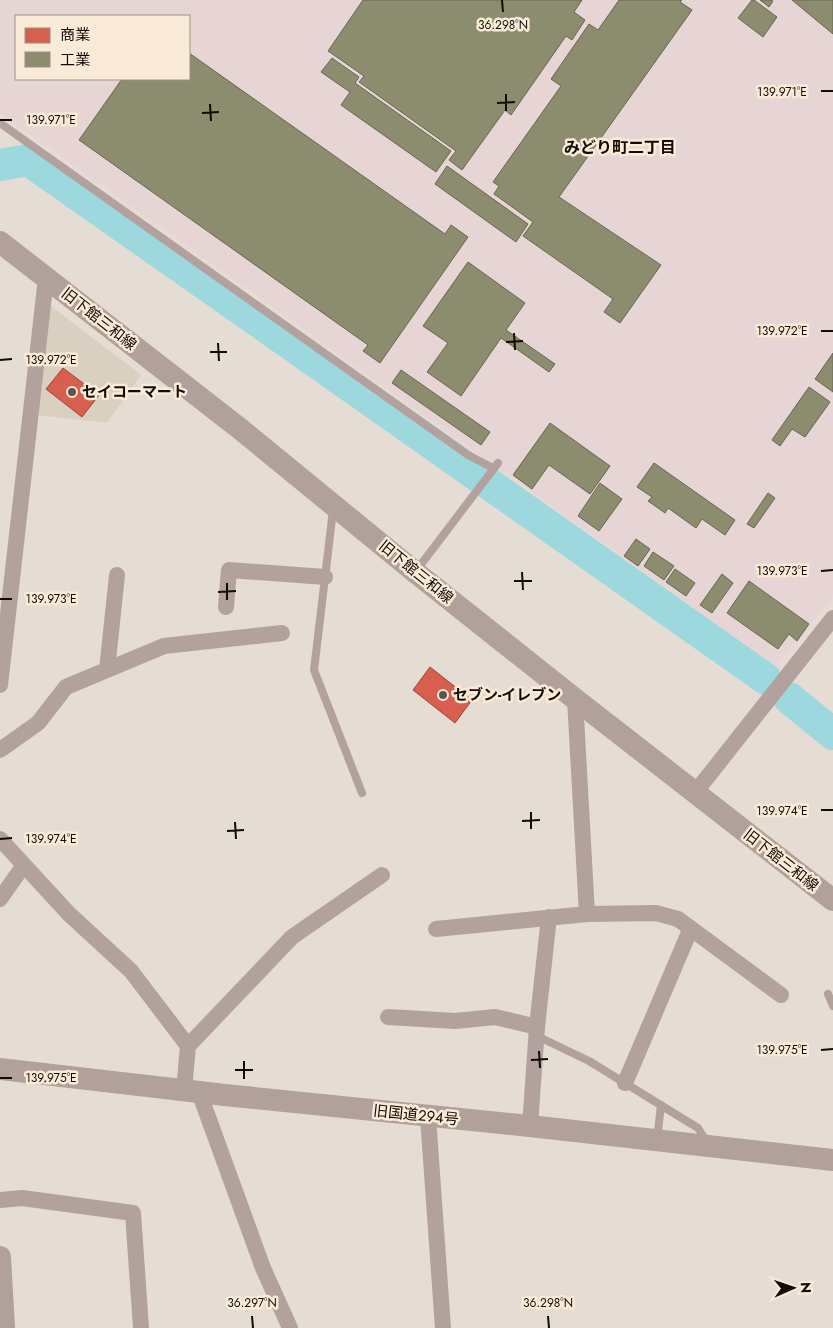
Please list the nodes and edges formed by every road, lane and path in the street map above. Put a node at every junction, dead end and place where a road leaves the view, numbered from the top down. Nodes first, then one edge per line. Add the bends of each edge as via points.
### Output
1 (0, 123) edge
2 (0, 242) edge
3 (46, 278) junction
4 (333, 505) junction
5 (415, 572) junction
6 (117, 575) dead end
7 (325, 577) junction
8 (226, 607) dead end
9 (831, 623) edge
10 (282, 633) dead end
11 (107, 670) junction
12 (0, 685) edge
13 (574, 699) junction
14 (0, 750) edge
15 (362, 793) dead end
16 (694, 794) junction
17 (0, 839) edge
18 (24, 865) junction
19 (382, 875) dead end
20 (0, 899) edge
21 (833, 900) edge
22 (587, 914) junction
23 (549, 917) junction
24 (691, 928) junction
25 (436, 929) dead end
26 (828, 994) dead end
27 (781, 995) dead end
28 (833, 1006) edge
29 (388, 1017) dead end
30 (537, 1031) junction
31 (188, 1046) junction
32 (0, 1069) edge
33 (625, 1083) junction
34 (192, 1091) junction
35 (661, 1105) junction
36 (428, 1116) junction
37 (530, 1126) junction
38 (658, 1130) dead end
39 (703, 1136) dead end
40 (833, 1160) edge
41 (0, 1200) edge
42 (0, 1257) edge
43 (4, 1328) edge
44 (142, 1328) edge
45 (290, 1328) edge
46 (442, 1328) edge

1 - 5 lane via 468,455 493,468
2 - 3 street, 旧下館三和線
3 - 4 street, 旧下館三和線 via 240,428
3 - 12 street
4 - 5 street, 旧下館三和線
4 - 7 lane
5 - 13 street, 旧下館三和線
6 - 11 street
7 - 8 street via 229,570
7 - 15 lane via 314,670
9 - 16 street
10 - 11 street via 164,646
11 - 14 street via 66,687 38,723
13 - 16 street, 旧下館三和線
13 - 22 street
16 - 21 street, 旧下館三和線
17 - 18 street
18 - 20 street
18 - 31 street via 69,914 132,971
19 - 31 street via 292,938
22 - 23 street
22 - 24 street via 656,913 678,919
23 - 25 street
23 - 30 street
24 - 27 street
24 - 33 street
26 - 28 lane
29 - 30 street via 455,1021 495,1017
30 - 33 lane
30 - 37 street
31 - 34 street
32 - 34 street, 旧国道294号
33 - 35 lane
34 - 36 street, 旧国道294号
34 - 45 street
35 - 38 lane
35 - 39 lane via 698,1128
36 - 37 street, 旧国道294号
36 - 46 street
37 - 40 street, 旧国道294号
41 - 44 street via 22,1198 133,1213
42 - 43 street

